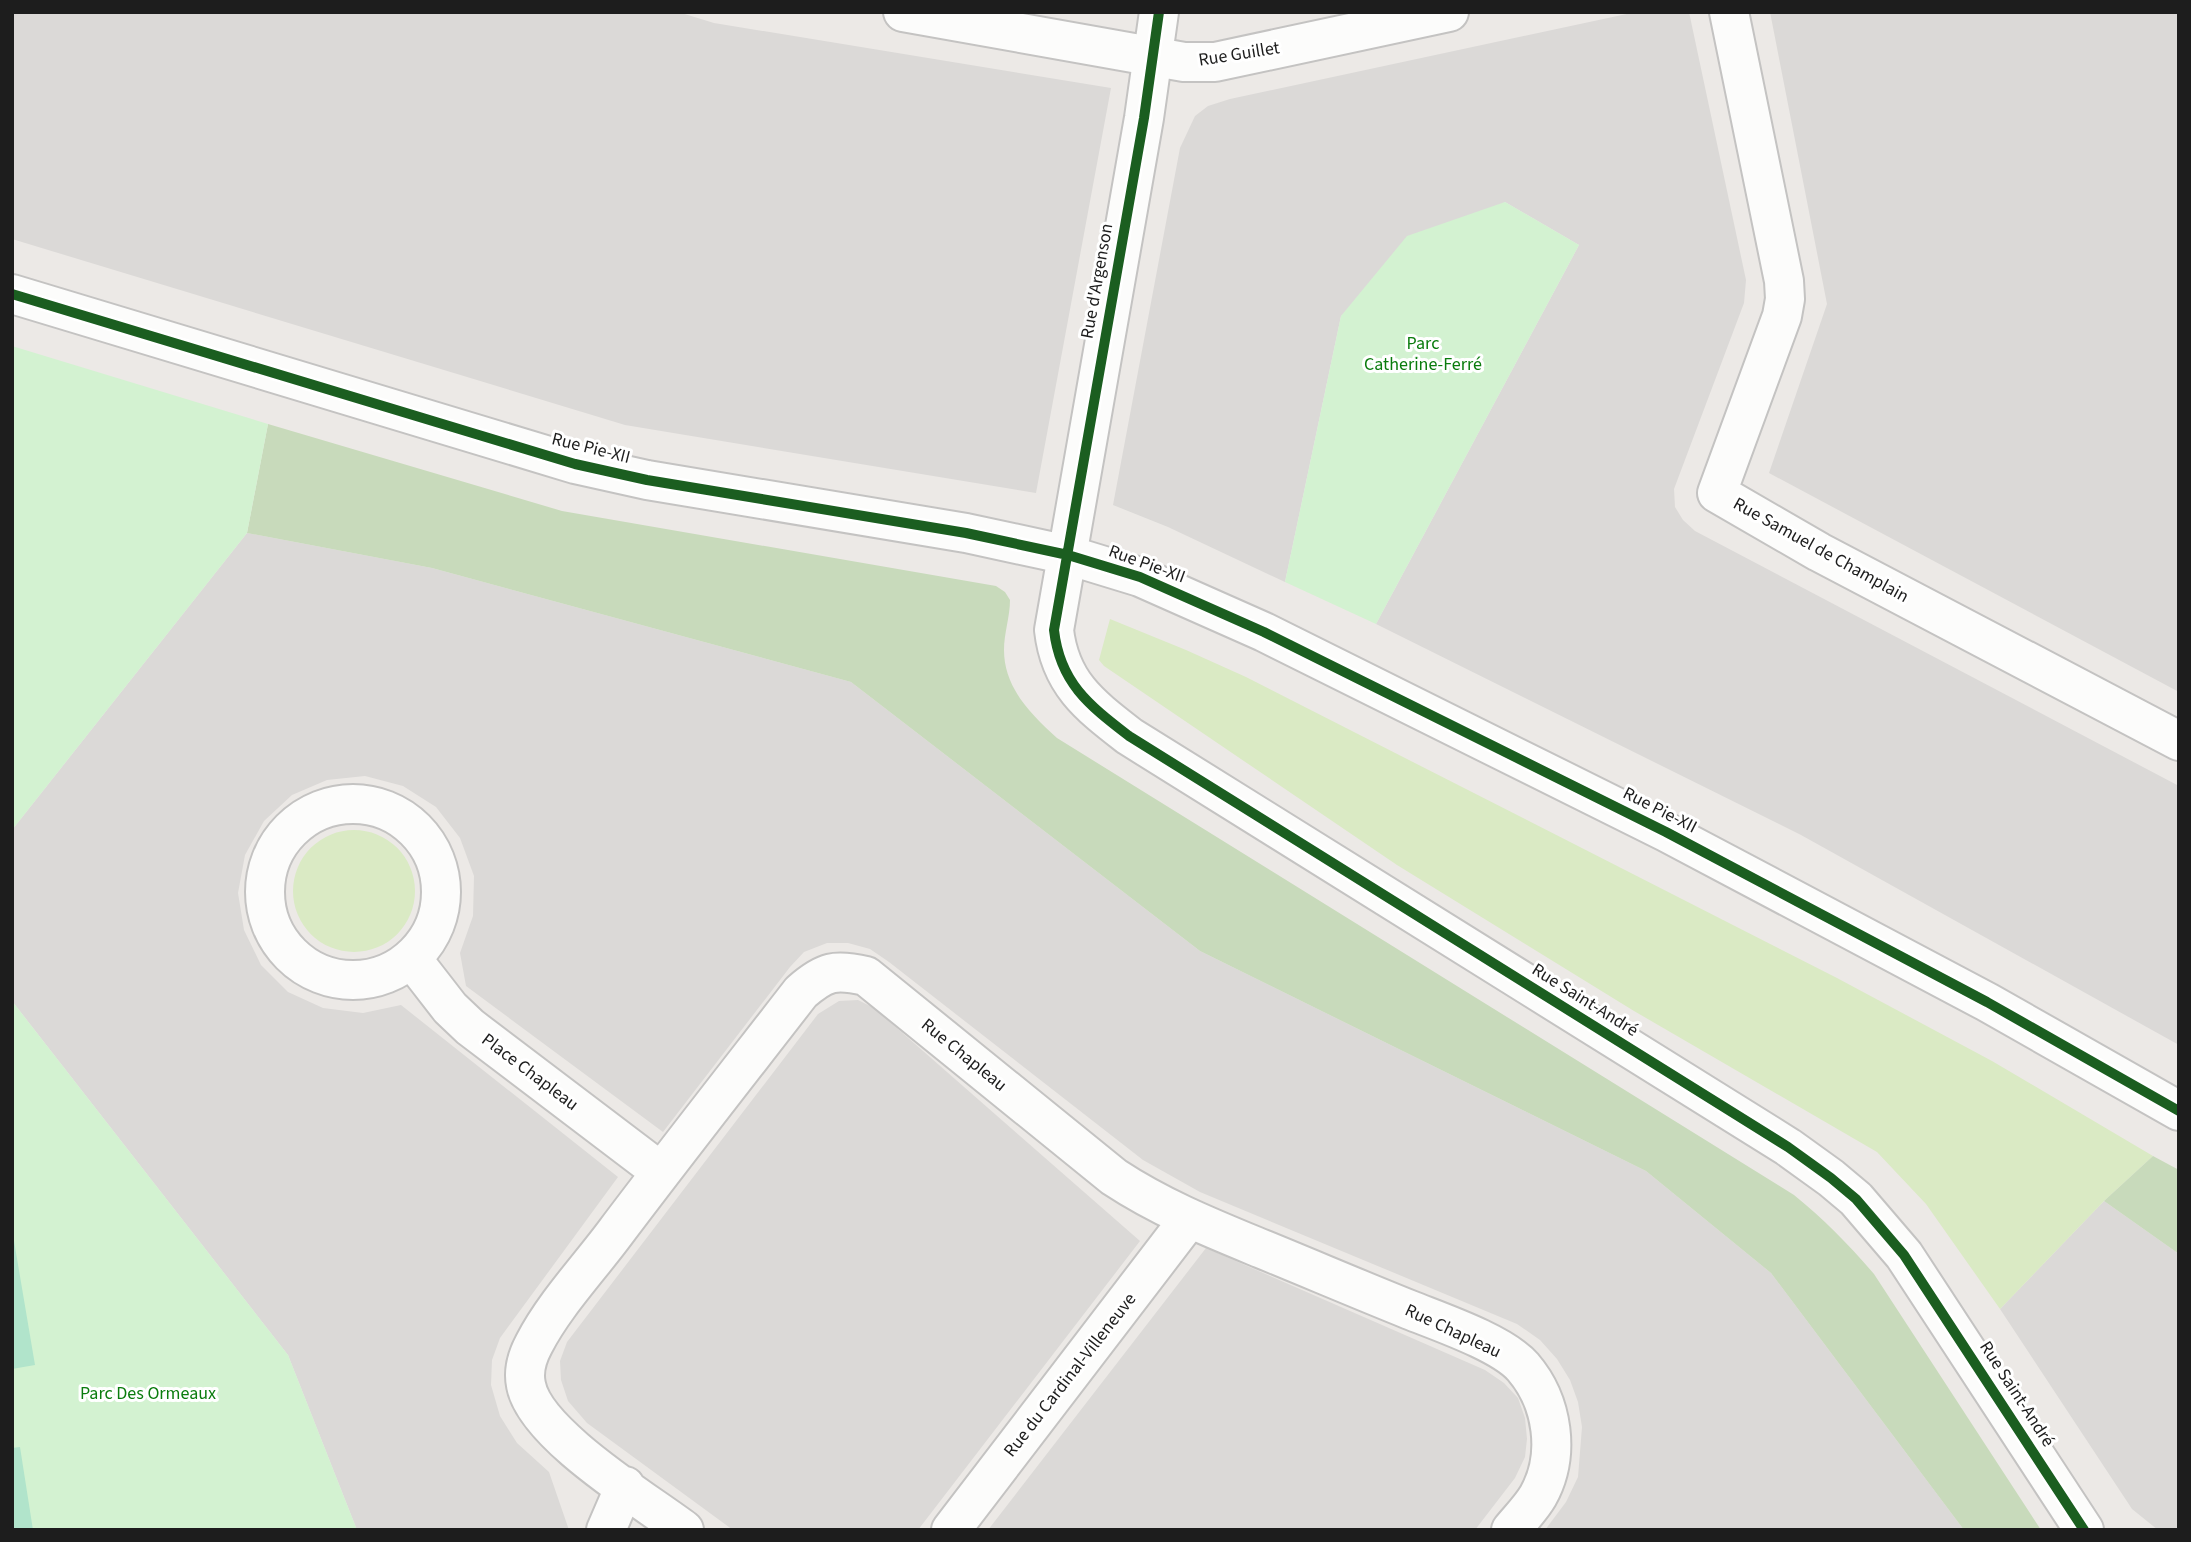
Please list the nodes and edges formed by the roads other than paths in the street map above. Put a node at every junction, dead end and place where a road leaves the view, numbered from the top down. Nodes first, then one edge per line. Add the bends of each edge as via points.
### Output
1 (903, 12) edge
2 (1159, 12) edge
3 (1449, 12) edge
4 (1729, 12) edge
5 (1153, 56) junction
6 (12, 294) edge
7 (1068, 555) junction
8 (2179, 741) edge
9 (412, 959) junction
10 (2179, 1111) edge
11 (661, 1172) junction
12 (1189, 1219) junction
13 (625, 1486) junction
14 (606, 1530) edge
15 (684, 1530) edge
16 (951, 1530) edge
17 (1511, 1530) edge
18 (2084, 1530) edge

1 - 5 street, Rue Guillet
2 - 5 street, Rue d'Argenson
3 - 5 street, Rue Guillet via 1215,62
4 - 8 street, Rue Samuel de Champlain via 1785,299 1717,493 1819,552
5 - 7 street, Rue d'Argenson
6 - 7 street, Rue Pie-XII via 575,464
7 - 10 street, Rue Pie-XII via 1140,577 1206,606 1567,782 1885,947
7 - 18 street, Rue Saint-André via 1054,629 1056,649 1069,679 1095,710 1129,736 1831,1178 1856,1199 1904,1255
9 - 9 street via 431,935 441,887 437,863 407,822 384,809 359,803 309,814 289,830 274,851 264,900 270,923 298,962 326,976 356,981 386,974
9 - 11 street, Place Chapleau via 470,1027
11 - 12 street, Rue Chapleau via 801,992 818,977 840,971 866,976 1114,1177
11 - 13 street, Rue Chapleau via 543,1329 526,1364 526,1386 549,1427
12 - 16 street, Rue du Cardinal-Villeneuve
12 - 17 street, Rue Chapleau via 1446,1325 1521,1364 1539,1387 1547,1409 1550,1456 1538,1496
13 - 14 street
13 - 15 street, Rue Chapleau

